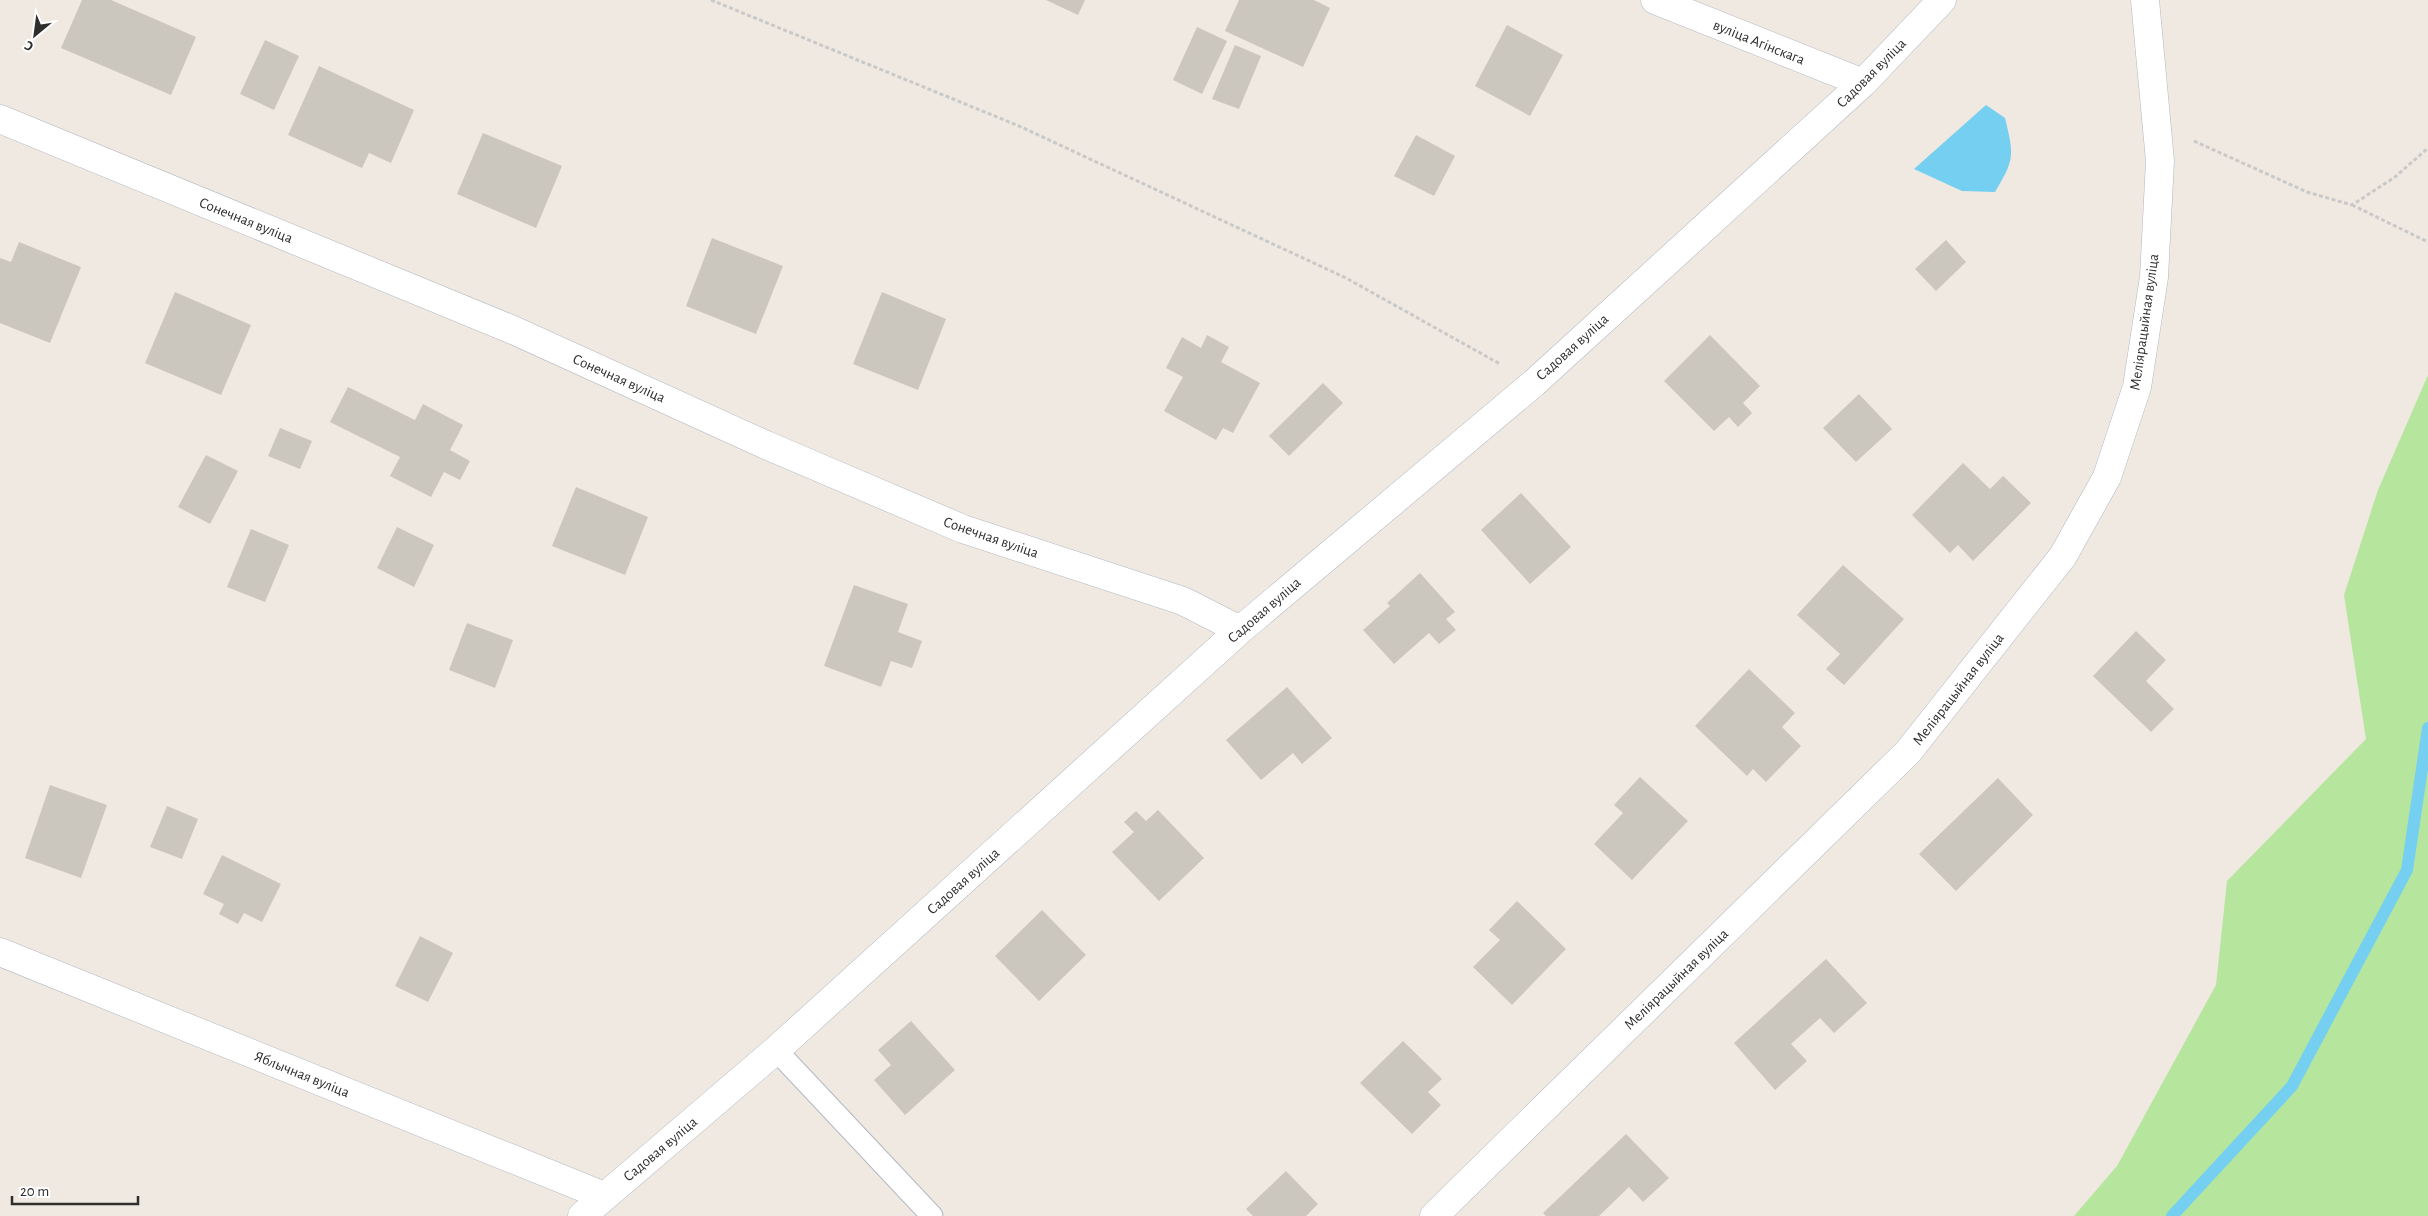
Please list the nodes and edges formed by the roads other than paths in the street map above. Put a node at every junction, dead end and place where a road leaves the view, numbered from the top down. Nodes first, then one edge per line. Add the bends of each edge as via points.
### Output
1 (1655, 0) edge
2 (1942, 0) edge
3 (2145, 0) edge
4 (1863, 83) junction
5 (0, 119) edge
6 (1240, 630) junction
7 (0, 952) edge
8 (776, 1050) junction
9 (604, 1196) junction
10 (582, 1216) edge
11 (932, 1216) edge
12 (1434, 1216) edge

1 - 4 street, вуліца Агінскага
2 - 4 street, Садовая вуліца
3 - 12 street, Меліярацыйная вуліца via 2160,161 2154,277 2137,387 2107,477 2063,556 1908,752
4 - 6 street, Садовая вуліца via 1534,383
5 - 6 street, Сонечная вуліца via 512,330 766,446 963,529 1183,601
6 - 8 street, Садовая вуліца
7 - 9 street, Яблычная вуліца
8 - 9 street, Садовая вуліца
8 - 11 lane
9 - 10 street, Садовая вуліца

